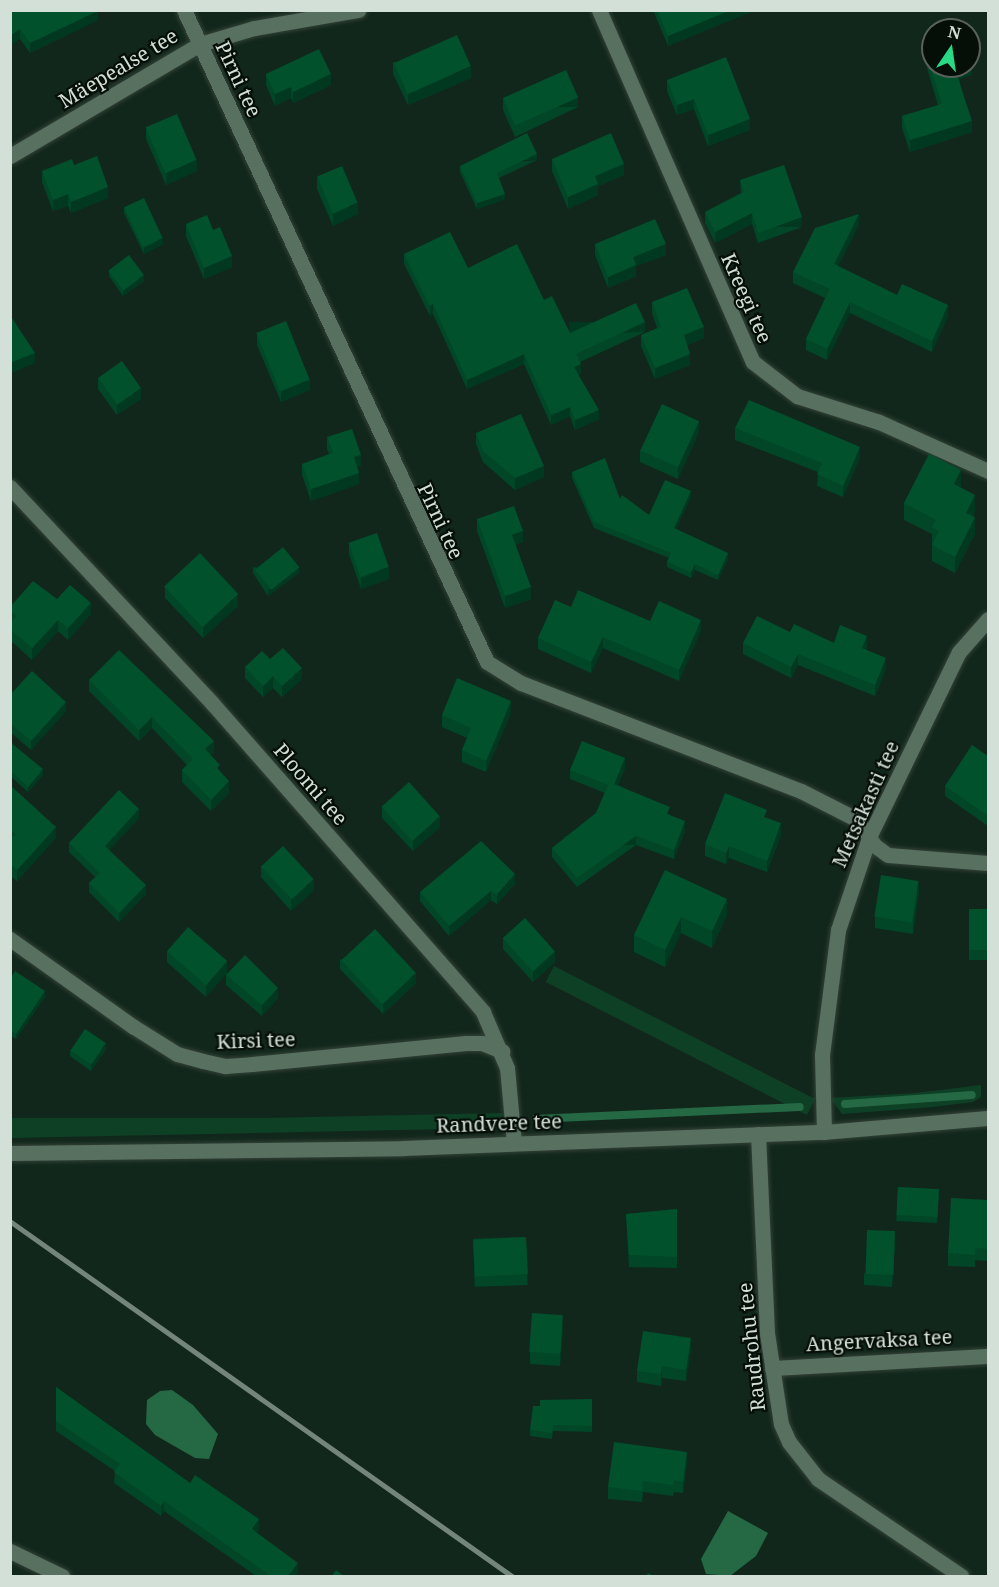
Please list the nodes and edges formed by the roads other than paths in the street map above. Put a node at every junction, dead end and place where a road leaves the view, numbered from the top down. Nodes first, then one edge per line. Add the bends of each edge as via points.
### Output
1 (184, 10) edge
2 (358, 10) edge
3 (598, 10) edge
4 (200, 44) junction
5 (10, 156) edge
6 (988, 471) edge
7 (10, 487) edge
8 (988, 619) edge
9 (870, 835) junction
10 (988, 863) edge
11 (10, 939) edge
12 (502, 1051) junction
13 (988, 1118) edge
14 (824, 1132) junction
15 (758, 1134) junction
16 (514, 1143) junction
17 (10, 1153) edge
18 (988, 1356) edge
19 (772, 1368) junction
20 (10, 1551) edge
21 (62, 1576) edge
22 (961, 1576) edge

1 - 4 street, Pirni tee
2 - 4 street, Mäepealse tee via 254,28
3 - 6 street, Kreegi tee via 753,362 796,396 879,422
4 - 5 street, Mäepealse tee
4 - 9 street, Pirni tee via 487,663 521,683 801,791 858,820
7 - 12 street, Ploomi tee via 212,703 476,1003
8 - 9 street, Metsakasti tee via 959,652
9 - 10 street, Pirni tee via 874,845 888,855
9 - 14 street, Metsakasti tee via 838,930 822,1055
11 - 12 street, Kirsi tee via 177,1054 225,1066 466,1043 482,1043
12 - 16 street, Ploomi tee via 511,1091
13 - 14 street, Randvere tee
14 - 15 street, Randvere tee
15 - 16 street, Randvere tee
15 - 19 street, Raudrohu tee
16 - 17 street, Randvere tee
18 - 19 street, Angervaksa tee
19 - 22 street, Raudrohu tee via 781,1424 789,1442 818,1479
20 - 21 street

